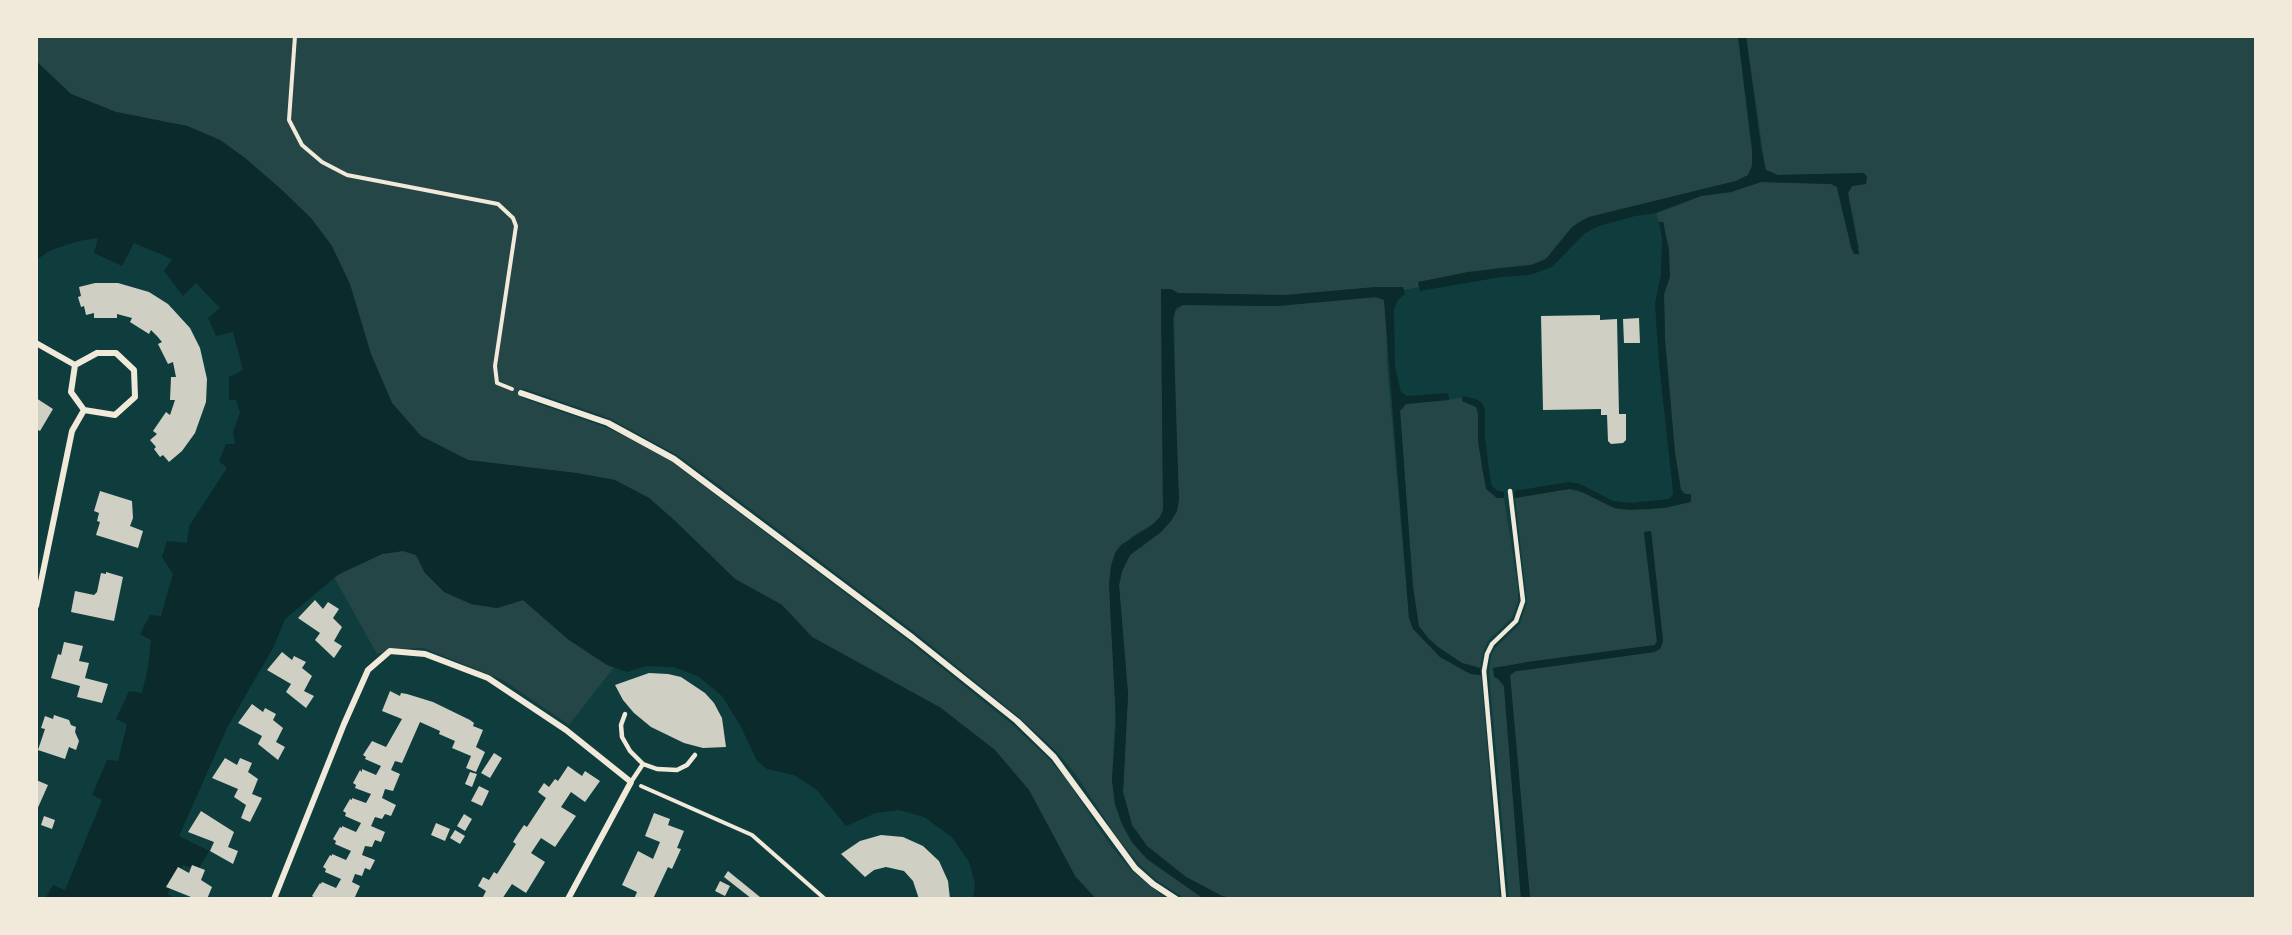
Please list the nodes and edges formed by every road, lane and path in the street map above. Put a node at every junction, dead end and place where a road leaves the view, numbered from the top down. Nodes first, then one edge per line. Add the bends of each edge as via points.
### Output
1 (294, 36) edge
2 (36, 343) edge
3 (75, 365) junction
4 (521, 393) joint
5 (84, 410) junction
6 (1510, 491) dead end
7 (36, 606) edge
8 (626, 714) dead end
9 (695, 755) dead end
10 (643, 764) junction
11 (631, 782) junction
12 (274, 899) edge
13 (568, 899) edge
14 (825, 899) edge
15 (1176, 899) edge
16 (1504, 899) edge

1 - 4 path via 289,120 302,145 322,162 347,175 498,204 513,218 516,225 495,366 497,383
2 - 3 street
3 - 5 street via 71,392
3 - 5 street via 97,353 116,353 135,370 135,398 115,415
4 - 15 street via 608,423 674,459 913,638 1054,757 1135,868
5 - 7 street via 72,431
6 - 16 lane via 1523,601 1516,621 1492,644 1484,671
8 - 10 lane via 621,725 622,737
9 - 10 lane via 677,770
10 - 11 lane
11 - 12 street via 566,730 488,678 425,654 390,651 368,670
11 - 13 street
11 - 14 path via 752,835

